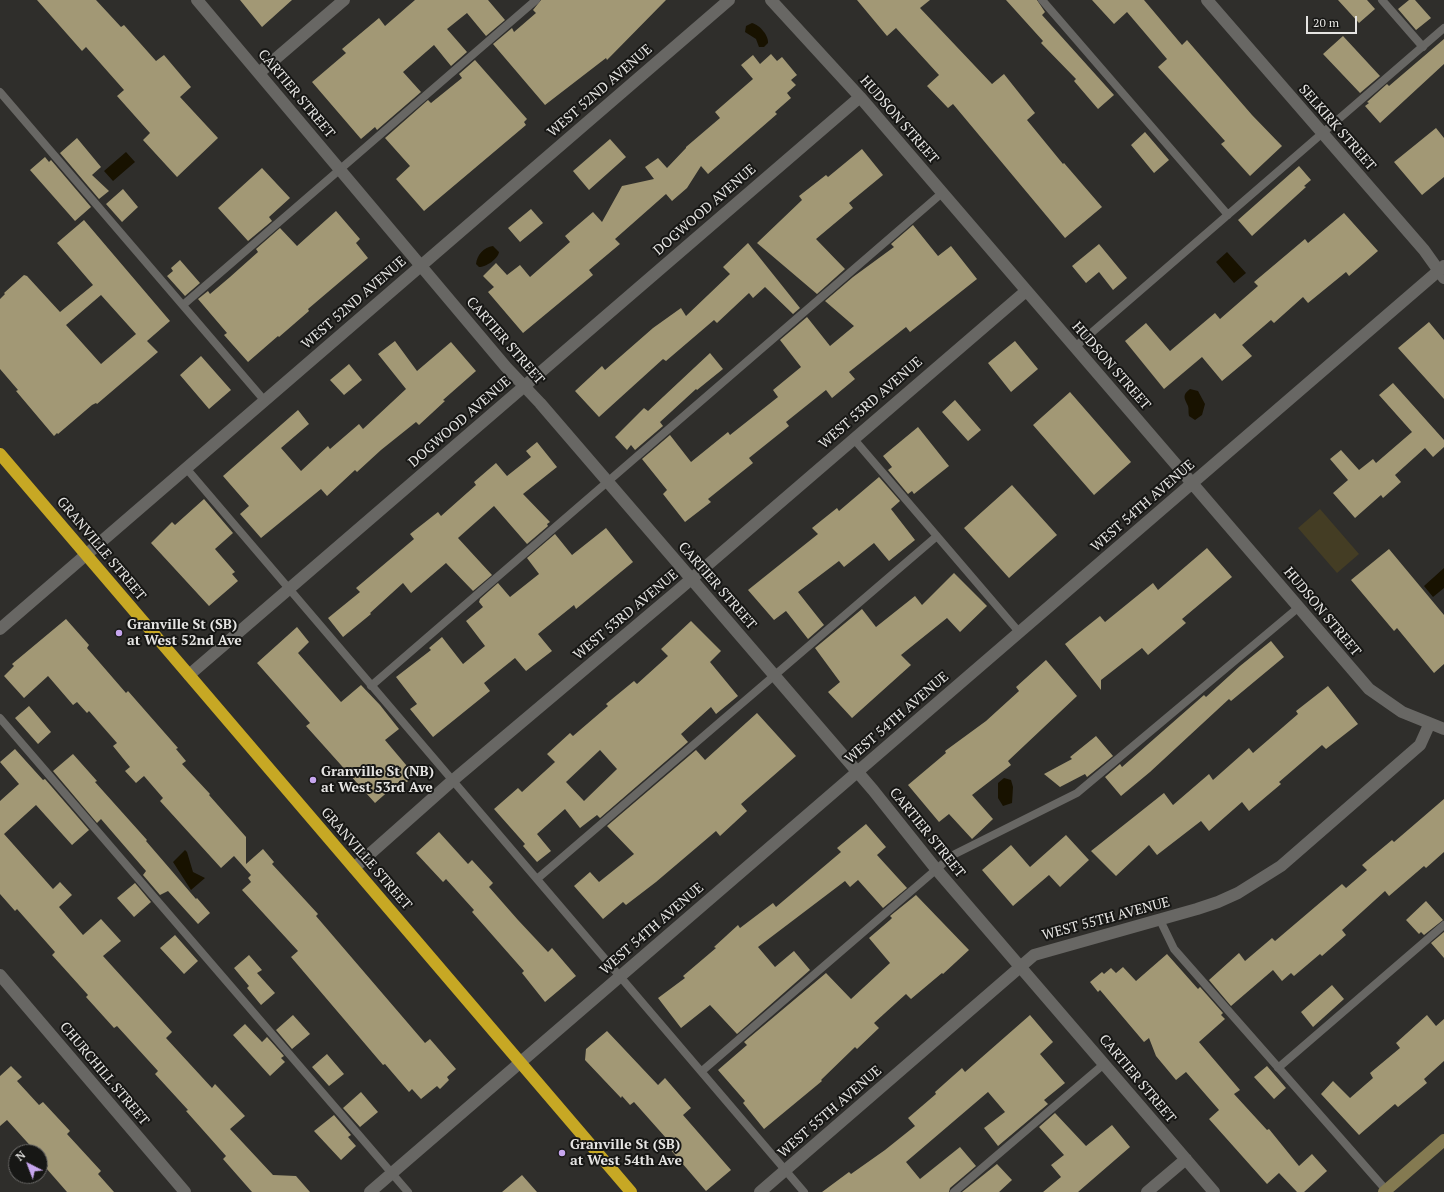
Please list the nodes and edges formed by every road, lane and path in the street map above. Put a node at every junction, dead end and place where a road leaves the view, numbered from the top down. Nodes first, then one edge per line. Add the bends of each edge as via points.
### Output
1 (197, 0) edge
2 (344, 0) edge
3 (536, 0) edge
4 (729, 0) edge
5 (771, 0) edge
6 (1042, 0) edge
7 (1207, 0) edge
8 (1382, 0) edge
9 (1444, 28) edge
10 (1423, 47) junction
11 (259, 73) junction
12 (0, 92) edge
13 (860, 97) junction
14 (1322, 134) junction
15 (339, 169) junction
16 (942, 193) junction
17 (1228, 215) junction
18 (420, 265) junction
19 (1442, 271) edge
20 (1026, 290) junction
21 (182, 305) junction
22 (1075, 347) junction
23 (524, 386) junction
24 (264, 400) junction
25 (853, 438) junction
26 (0, 454) edge
27 (186, 468) junction
28 (609, 482) junction
29 (1192, 484) junction
30 (937, 536) junction
31 (86, 554) junction
32 (692, 579) junction
33 (288, 589) junction
34 (1299, 607) junction
35 (0, 629) edge
36 (1019, 632) junction
37 (189, 675) junction
38 (775, 676) junction
39 (372, 686) junction
40 (0, 718) edge
41 (1430, 724) junction
42 (1444, 729) edge
43 (858, 772) junction
44 (452, 781) junction
45 (354, 868) junction
46 (936, 869) junction
47 (537, 879) junction
48 (1160, 920) junction
49 (1444, 924) edge
50 (1020, 967) junction
51 (0, 975) edge
52 (620, 976) junction
53 (520, 1063) junction
54 (1104, 1064) junction
55 (1278, 1068) junction
56 (702, 1071) junction
57 (1444, 1140) edge
58 (1186, 1159) junction
59 (786, 1170) junction
60 (392, 1173) junction
61 (1385, 1191) edge
62 (185, 1192) edge
63 (370, 1192) edge
64 (408, 1192) edge
65 (630, 1192) edge
66 (760, 1192) edge
67 (804, 1192) edge
68 (954, 1192) edge
69 (1147, 1192) edge
70 (1214, 1192) edge

1 - 11 street, CARTIER STREET
2 - 11 street
3 - 15 lane
4 - 18 street, WEST 52ND AVENUE
5 - 13 street, HUDSON STREET
6 - 17 lane
7 - 14 street, SELKIRK STREET
8 - 10 lane
9 - 10 lane
10 - 14 lane
11 - 15 street, CARTIER STREET
12 - 21 lane
13 - 16 street, HUDSON STREET
13 - 23 street, DOGWOOD AVENUE
14 - 17 lane
14 - 19 street, SELKIRK STREET
15 - 18 street, CARTIER STREET
15 - 21 lane
16 - 20 street, HUDSON STREET
16 - 28 lane
17 - 22 lane
18 - 23 street, CARTIER STREET
18 - 24 street, WEST 52ND AVENUE
19 - 29 street, WEST 54TH AVENUE
20 - 22 street, HUDSON STREET
20 - 25 street, WEST 53RD AVENUE
21 - 24 lane
22 - 29 street, HUDSON STREET
23 - 28 street, CARTIER STREET
23 - 33 street, DOGWOOD AVENUE
24 - 27 street, WEST 52ND AVENUE
25 - 30 lane
25 - 32 street, WEST 53RD AVENUE
26 - 31 highway, GRANVILLE STREET
27 - 31 street, WEST 52ND AVENUE
27 - 33 lane
28 - 32 street, CARTIER STREET
28 - 39 lane
29 - 34 street, HUDSON STREET
29 - 36 street, WEST 54TH AVENUE
30 - 36 lane
30 - 38 lane
31 - 35 street, WEST 52ND AVENUE
31 - 37 highway, GRANVILLE STREET
32 - 38 street, CARTIER STREET
32 - 44 street, WEST 53RD AVENUE
33 - 37 street, DOGWOOD AVENUE
33 - 39 lane
34 - 41 street, HUDSON STREET via 1369,689 1402,712
34 - 46 lane via 1077,793 953,855
36 - 43 street, WEST 54TH AVENUE
37 - 45 highway, GRANVILLE STREET
38 - 43 street, CARTIER STREET
38 - 47 lane
39 - 44 lane
40 - 60 lane
41 - 42 street, HUDSON STREET
41 - 48 street, WEST 55TH AVENUE via 1420,745 1281,866 1238,893
43 - 46 street, CARTIER STREET
43 - 52 street, WEST 54TH AVENUE
44 - 45 street, WEST 53RD AVENUE
44 - 47 lane
45 - 53 highway, GRANVILLE STREET
46 - 50 street, CARTIER STREET
46 - 56 lane
47 - 52 lane
48 - 50 street, WEST 55TH AVENUE via 1037,953
48 - 55 lane via 1174,949
49 - 55 lane
50 - 54 street, CARTIER STREET
50 - 59 street, WEST 55TH AVENUE
51 - 62 street, CHURCHILL STREET
52 - 53 street, WEST 54TH AVENUE
52 - 56 lane
53 - 60 street, WEST 54TH AVENUE
53 - 65 highway, GRANVILLE STREET
54 - 58 street, CARTIER STREET
54 - 68 lane
55 - 61 lane
56 - 59 lane
57 - 61 street
58 - 69 street
58 - 70 street, CARTIER STREET
59 - 66 street, WEST 55TH AVENUE
59 - 67 lane
60 - 63 street, WEST 54TH AVENUE
60 - 64 lane

